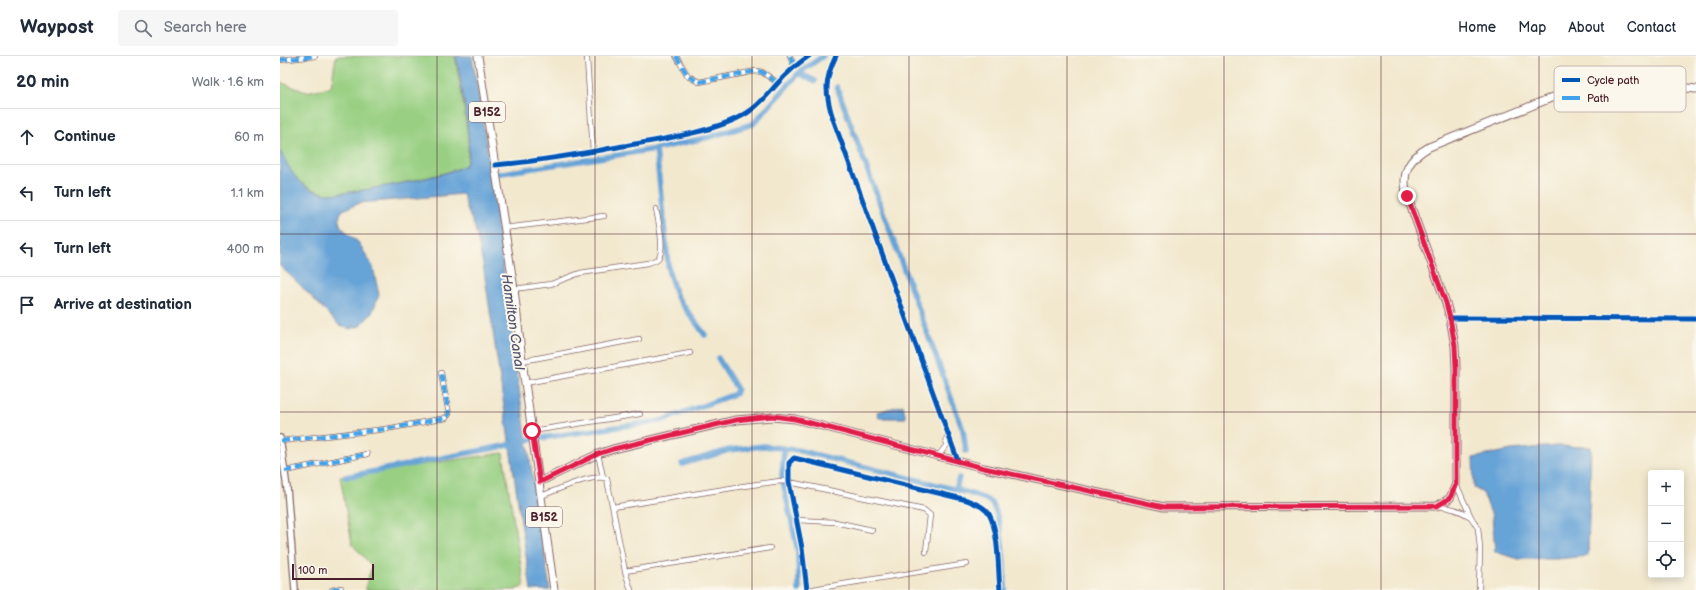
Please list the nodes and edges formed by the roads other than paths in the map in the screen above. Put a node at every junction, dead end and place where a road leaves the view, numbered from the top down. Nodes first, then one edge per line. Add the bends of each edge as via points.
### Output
1 (315, 56) edge
2 (478, 56) edge
3 (676, 56) edge
4 (790, 56) edge
5 (810, 56) edge
6 (836, 56) edge
7 (587, 59) dead end
8 (280, 60) edge
9 (794, 66) junction
10 (778, 83) junction
11 (1686, 88) edge
12 (1696, 89) edge
13 (1554, 96) edge
14 (593, 151) junction
15 (495, 167) junction
16 (656, 208) dead end
17 (604, 216) dead end
18 (504, 228) junction
19 (514, 289) junction
20 (1450, 318) junction
21 (1696, 319) edge
22 (639, 339) dead end
23 (690, 353) dead end
24 (522, 361) junction
25 (441, 373) dead end
26 (525, 383) junction
27 (640, 414) dead end
28 (532, 432) junction
29 (947, 432) junction
30 (280, 440) edge
31 (367, 454) dead end
32 (598, 454) junction
33 (938, 456) junction
34 (958, 462) junction
35 (285, 471) junction
36 (603, 477) junction
37 (540, 482) junction
38 (788, 482) junction
39 (1456, 484) junction
40 (541, 496) junction
41 (1437, 506) junction
42 (613, 507) junction
43 (1471, 518) junction
44 (797, 520) junction
45 (872, 530) dead end
46 (770, 548) dead end
47 (926, 552) dead end
48 (967, 564) dead end
49 (625, 571) junction
50 (341, 588) dead end
51 (295, 590) edge
52 (332, 590) edge
53 (554, 590) edge
54 (631, 590) edge
55 (807, 590) edge
56 (1000, 590) edge
57 (1479, 590) edge

1 - 8 street
2 - 15 main road, B152
3 - 10 street via 688,76 698,82 762,72
4 - 9 street
5 - 9 street
6 - 29 street via 829,70 826,85 827,102
7 - 14 street
9 - 10 street
10 - 14 street via 759,104 735,120 660,140
11 - 12 main road
13 - 20 main road via 1429,147 1418,153 1406,167 1404,184
14 - 15 street
15 - 18 main road, B152
16 - 19 street via 662,245 656,260 580,273 551,284
17 - 18 street
18 - 19 main road, B152
19 - 24 main road, B152
20 - 21 street
20 - 39 main road via 1456,368
22 - 24 street
23 - 26 street
24 - 26 main road, B152
25 - 30 street via 449,414 446,418 394,427
26 - 28 main road, B152
27 - 28 street
28 - 37 main road, B152
29 - 33 street via 946,446
29 - 34 street
30 - 35 street
31 - 35 street
32 - 33 main road via 736,420 772,416 795,419
32 - 36 street
32 - 37 main road
33 - 34 main road
34 - 41 main road via 1164,507
35 - 51 street
36 - 40 street via 589,479
36 - 42 street via 609,483
37 - 40 main road, B152
38 - 42 street via 780,481
38 - 44 street
38 - 47 street via 924,510 930,515
38 - 56 street via 789,463 794,458 967,500 982,506 990,515 995,533
39 - 41 main road via 1450,498
39 - 43 street
40 - 53 main road, B152
41 - 43 street via 1451,507
42 - 49 street
43 - 57 street via 1478,528
44 - 45 street via 835,522
44 - 55 street
46 - 49 street
48 - 55 street
49 - 54 street
50 - 52 street

